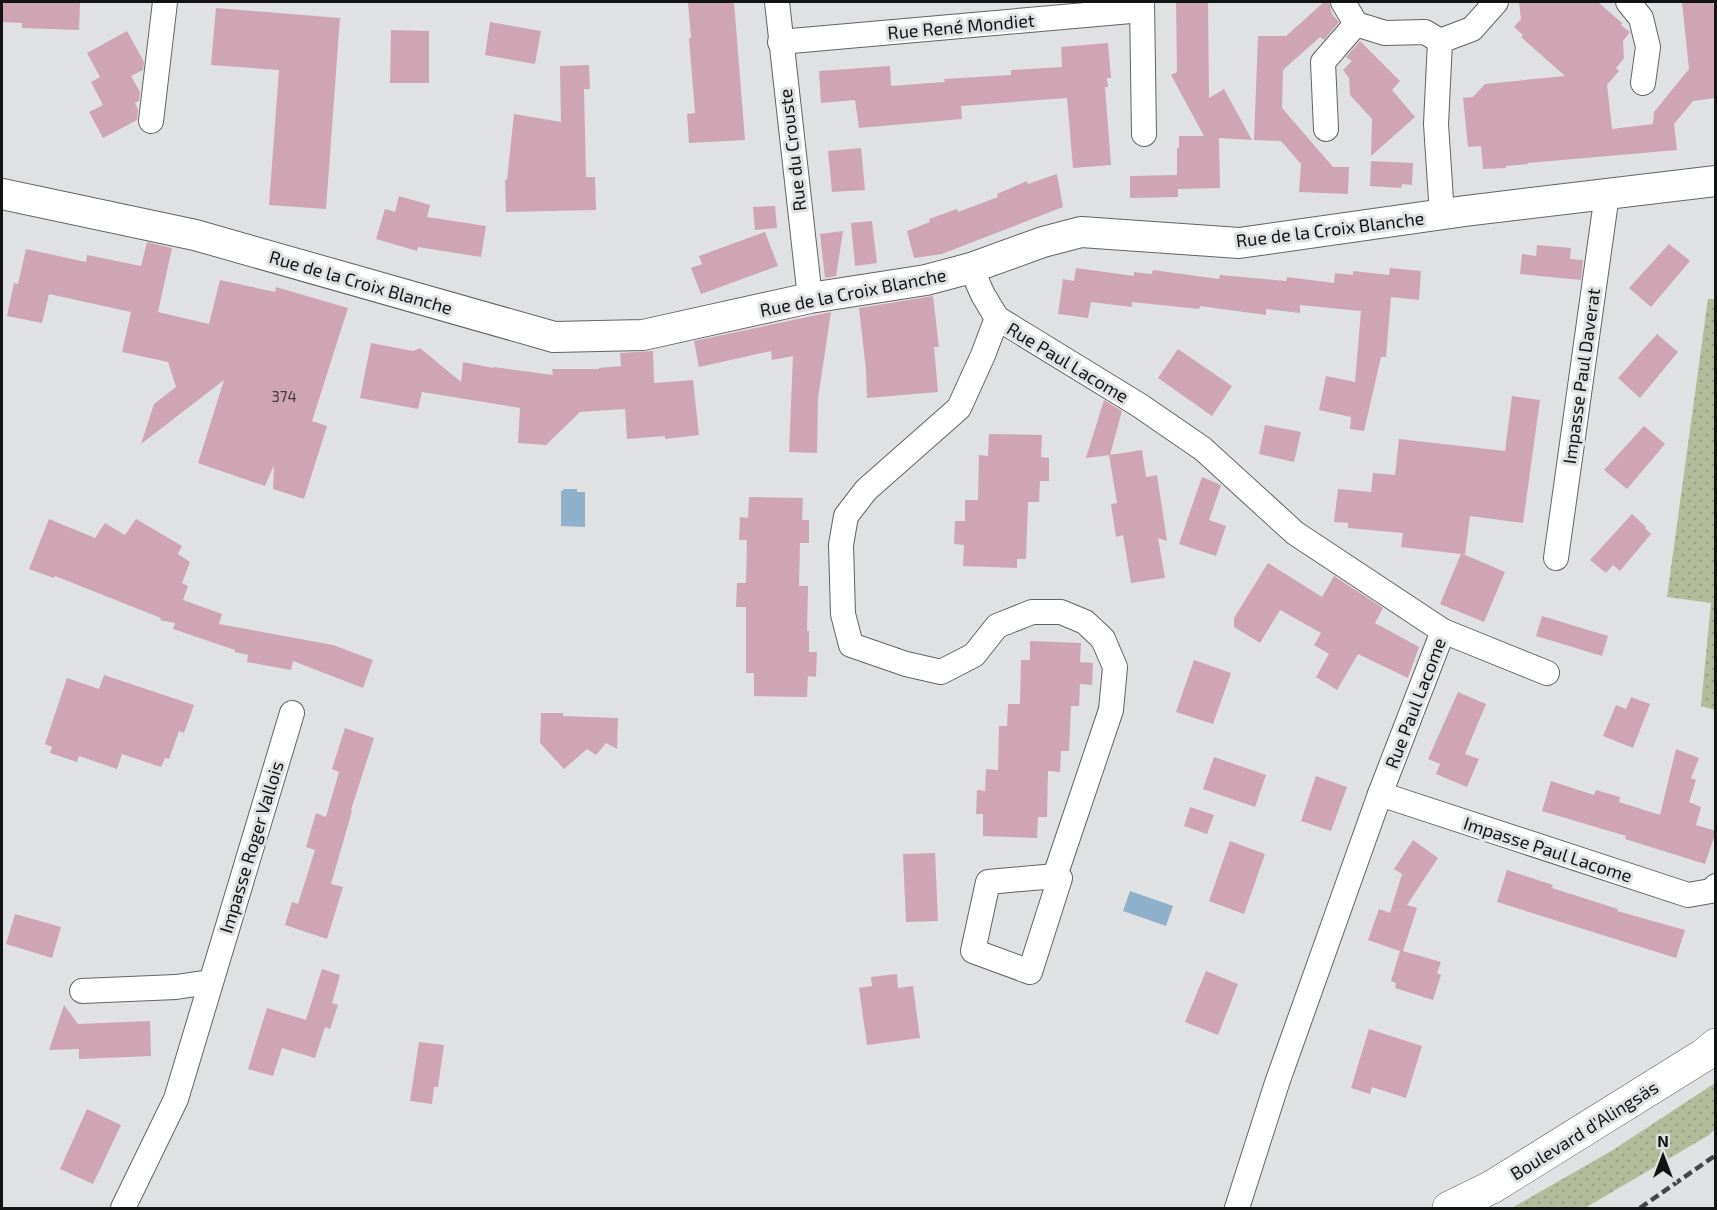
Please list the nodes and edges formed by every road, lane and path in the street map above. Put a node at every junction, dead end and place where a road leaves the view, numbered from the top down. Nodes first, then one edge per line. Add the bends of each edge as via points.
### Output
1 (165, 2) edge
2 (777, 2) edge
3 (1343, 2) edge
4 (1496, 2) edge
5 (1628, 2) edge
6 (1142, 6) edge
7 (1356, 24) junction
8 (1440, 41) junction
9 (780, 42) junction
10 (1643, 83) dead end
11 (151, 121) dead end
12 (1326, 129) dead end
13 (1144, 134) dead end
14 (1716, 181) edge
15 (2, 194) edge
16 (1607, 194) junction
17 (1442, 214) junction
18 (971, 268) junction
19 (810, 298) junction
20 (997, 318) junction
21 (1556, 558) dead end
22 (1443, 631) junction
23 (1546, 673) dead end
24 (292, 713) dead end
25 (1380, 794) junction
26 (1055, 876) junction
27 (1716, 886) edge
28 (210, 982) junction
29 (82, 991) dead end
30 (1716, 1045) edge
31 (1716, 1068) edge
32 (123, 1209) edge
33 (1237, 1209) edge
34 (1449, 1209) edge
35 (1491, 1209) edge

1 - 11 street
2 - 9 street, Rue du Crouste
3 - 7 street
4 - 8 street via 1472,29
5 - 10 street via 1641,18 1648,47
6 - 9 street, Rue René Mondiet
6 - 13 street, Rue René Mondiet
7 - 8 street via 1385,33 1425,32
7 - 12 street via 1323,62
8 - 17 street via 1436,123
9 - 19 street, Rue du Crouste
14 - 16 street, Rue de la Croix Blanche
15 - 19 street, Rue de la Croix Blanche via 195,235 554,337 643,335
16 - 17 street, Rue de la Croix Blanche
16 - 21 street, Impasse Paul Daverat
17 - 18 street, Rue de la Croix Blanche via 1239,243 1082,232
18 - 19 street, Rue de la Croix Blanche via 926,280
18 - 20 street, Rue Paul Lacome
20 - 22 street, Rue Paul Lacome via 1203,449 1295,533
20 - 26 street via 959,408 866,490 846,516 841,545 843,614 851,645 941,672 974,655 997,626 1032,612 1061,612 1085,622 1103,639 1115,667 1110,710
22 - 23 street
22 - 25 street, Rue Paul Lacome
24 - 28 street, Impasse Roger Vallois
25 - 27 street, Impasse Paul Lacome via 1688,895 1712,891
25 - 33 street, Rue Paul Lacome via 1277,1083
26 - 26 street via 988,882 973,951 1030,972 1060,878
28 - 29 street
28 - 32 street, Impasse Roger Vallois via 176,1099
30 - 34 main road, Boulevard d'Alingsäs via 1492,1187
31 - 35 main road, Boulevard d'Alingsäs

